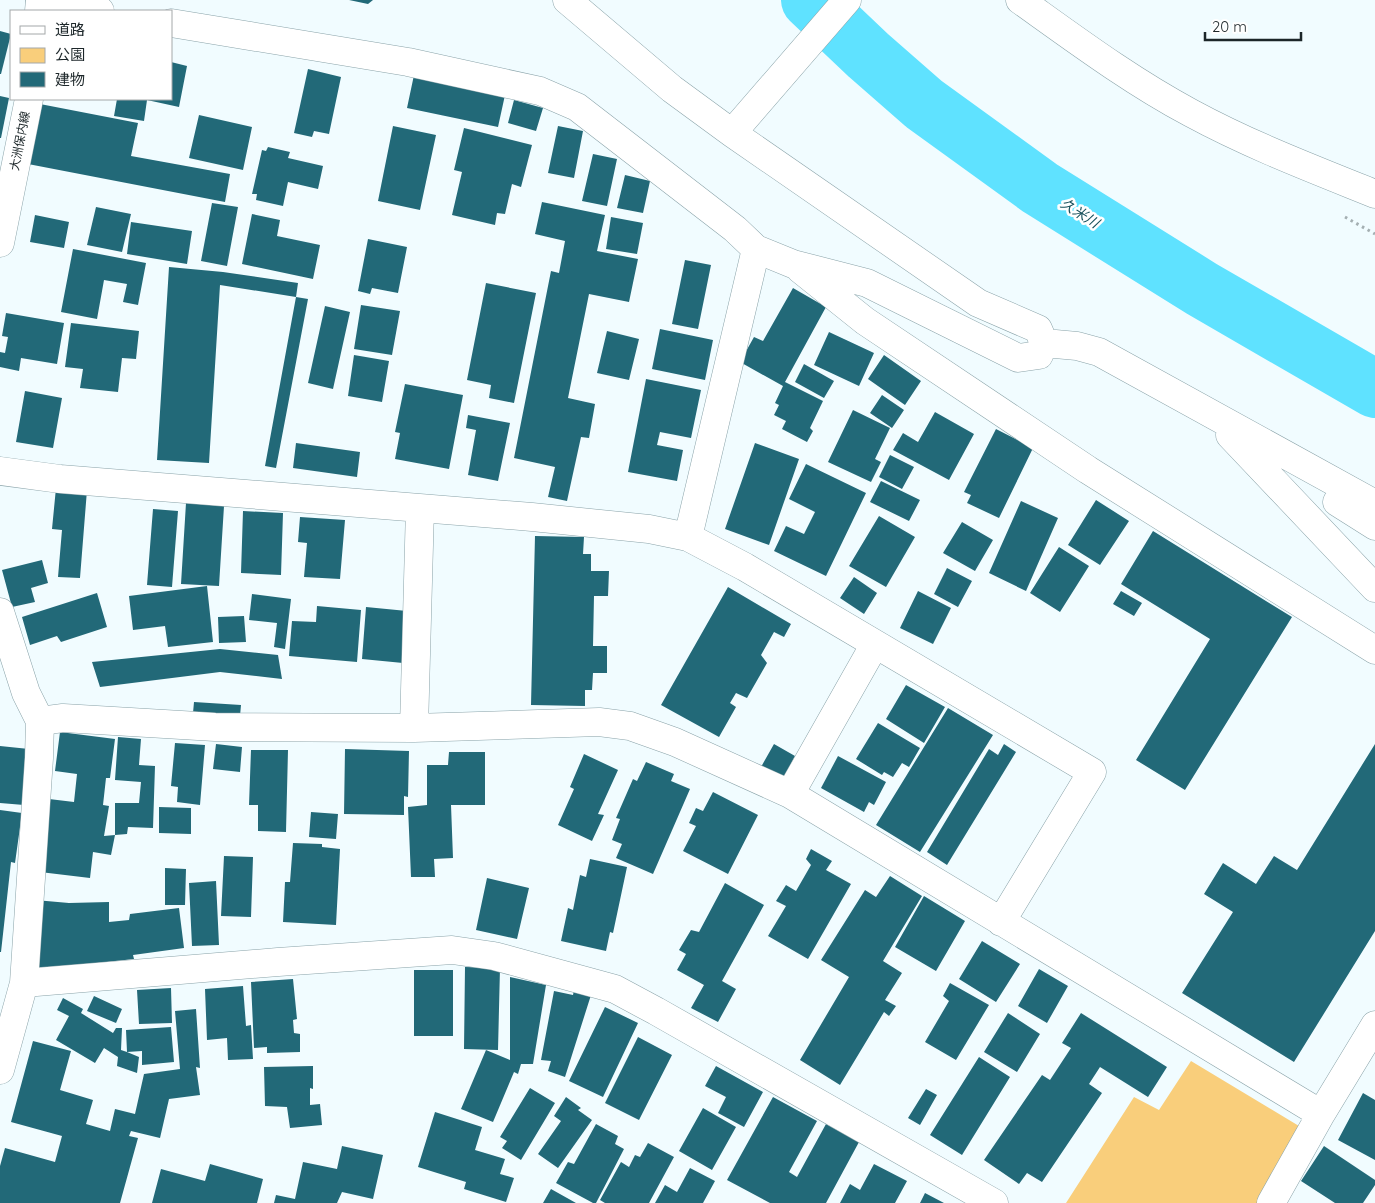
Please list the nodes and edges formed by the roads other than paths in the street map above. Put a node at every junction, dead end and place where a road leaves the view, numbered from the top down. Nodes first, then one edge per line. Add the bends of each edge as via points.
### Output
1 (567, 0) edge
2 (847, 0) edge
3 (1020, 0) edge
4 (40, 4) edge
5 (91, 10) edge
6 (172, 23) edge
7 (29, 100) edge
8 (732, 133) junction
9 (1375, 194) edge
10 (0, 243) edge
11 (756, 249) junction
12 (793, 264) junction
13 (1044, 343) junction
14 (1099, 352) junction
15 (1230, 435) junction
16 (0, 471) edge
17 (1375, 504) edge
18 (420, 508) junction
19 (1375, 526) edge
20 (688, 537) junction
21 (1375, 588) edge
22 (0, 612) edge
23 (875, 644) junction
24 (1375, 650) edge
25 (40, 721) junction
26 (414, 728) junction
27 (790, 794) junction
28 (1001, 922) junction
29 (24, 983) junction
30 (1375, 1025) edge
31 (0, 1070) edge
32 (1321, 1114) junction
33 (994, 1203) edge
34 (1271, 1203) edge

1 - 8 street via 672,89
2 - 8 street
3 - 9 street via 1114,68 1191,113 1279,155
4 - 5 street
6 - 11 street via 408,62 540,91 577,107 735,229
7 - 10 street, 大洲保内線
8 - 13 street via 978,302 1038,329
11 - 12 street
11 - 20 street
12 - 13 street via 866,284 1018,358 1039,355
12 - 24 street via 865,321 1072,459
13 - 14 street
14 - 15 street
14 - 17 street
15 - 19 street
15 - 21 street
16 - 18 street via 60,479
18 - 20 street via 649,529
18 - 26 street
20 - 23 street
22 - 25 street via 26,693
23 - 27 street
23 - 28 street via 1092,772
25 - 26 street via 63,718 215,727
25 - 29 street
26 - 27 street via 599,722 630,726 675,742
27 - 28 street
28 - 32 street
29 - 31 street
29 - 33 street via 452,950 494,956 615,989
30 - 32 street
32 - 34 street

